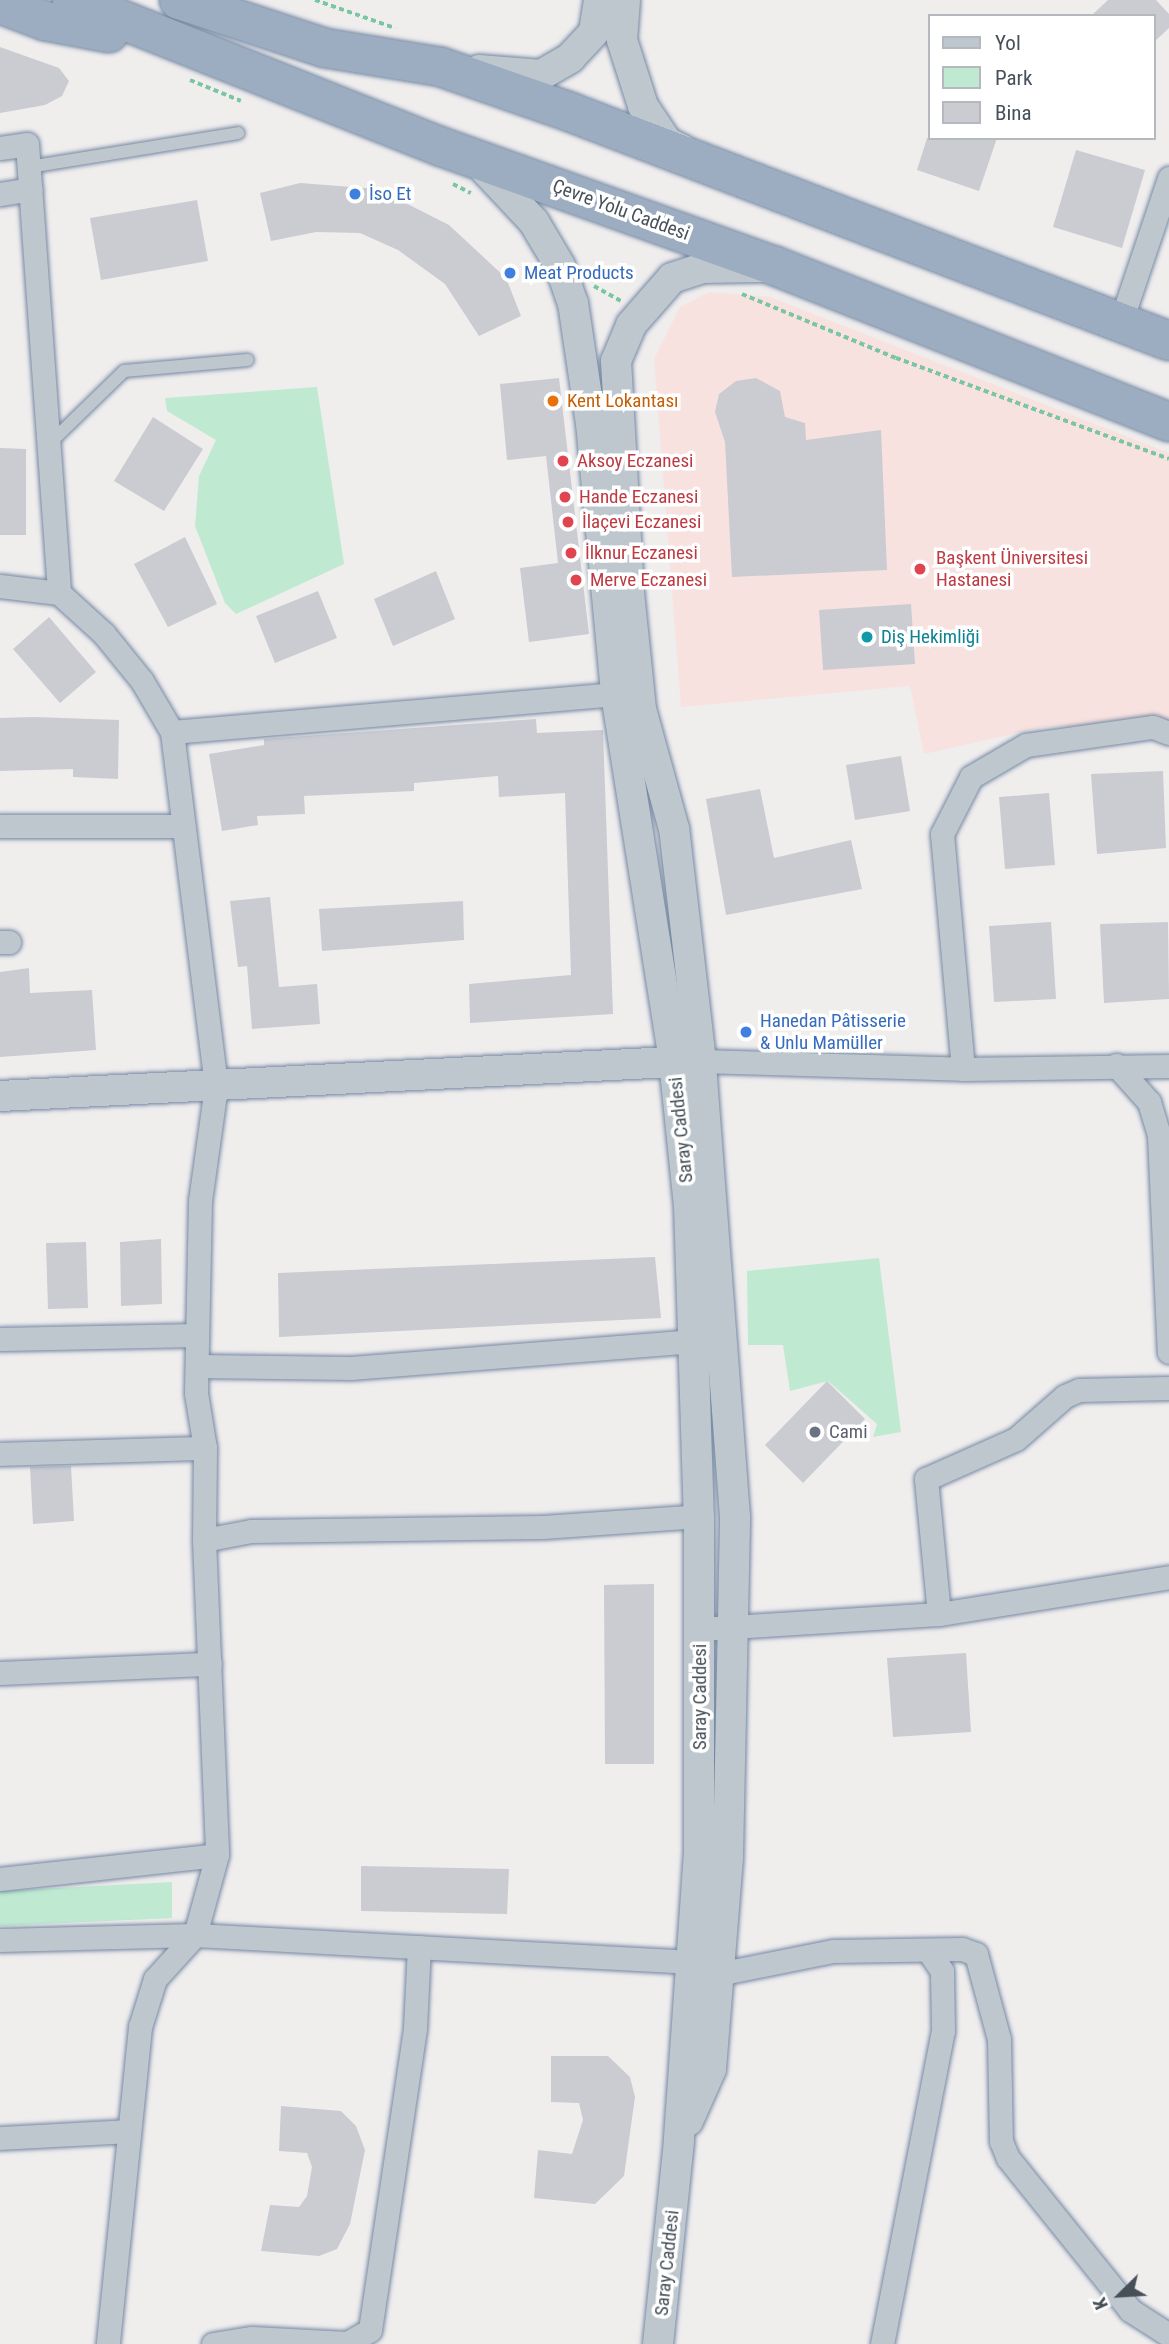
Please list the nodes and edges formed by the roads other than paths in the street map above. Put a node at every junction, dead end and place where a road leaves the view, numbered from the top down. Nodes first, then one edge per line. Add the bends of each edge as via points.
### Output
1 (72, 0) edge
2 (178, 0) edge
3 (220, 0) edge
4 (623, 1) edge
5 (0, 4) edge
6 (325, 48) junction
7 (199, 66) junction
8 (441, 67) junction
9 (238, 133) dead end
10 (0, 148) edge
11 (29, 167) junction
12 (721, 169) junction
13 (461, 170) junction
14 (1169, 178) edge
15 (0, 194) edge
16 (775, 266) junction
17 (1121, 321) junction
18 (1169, 341) edge
19 (248, 360) dead end
20 (1169, 422) edge
21 (48, 445) junction
22 (0, 586) edge
23 (59, 593) junction
24 (616, 694) junction
25 (172, 732) junction
26 (1169, 733) edge
27 (0, 826) edge
28 (183, 826) junction
29 (688, 1061) junction
30 (1116, 1065) junction
31 (1169, 1066) edge
32 (963, 1069) junction
33 (216, 1087) junction
34 (0, 1096) edge
35 (197, 1335) junction
36 (0, 1339) edge
37 (695, 1340) junction
38 (1169, 1352) edge
39 (197, 1366) junction
40 (1169, 1388) edge
41 (205, 1448) junction
42 (0, 1454) edge
43 (699, 1516) junction
44 (204, 1540) junction
45 (1169, 1577) edge
46 (939, 1614) junction
47 (736, 1627) junction
48 (700, 1629) junction
49 (210, 1664) junction
50 (0, 1673) edge
51 (217, 1856) junction
52 (0, 1880) edge
53 (195, 1934) junction
54 (0, 1940) edge
55 (419, 1947) junction
56 (928, 1950) junction
57 (692, 1962) junction
58 (719, 1974) junction
59 (128, 2131) junction
60 (0, 2138) edge
61 (679, 2141) junction
62 (1169, 2335) edge
63 (108, 2344) edge
64 (213, 2344) edge
65 (658, 2344) edge
66 (882, 2344) edge

1 - 7 highway, Çevre Yolu Caddesi
2 - 6 highway
3 - 6 highway
4 - 8 street via 570,58 541,75
4 - 12 street via 622,40 643,106 667,142
5 - 7 highway
6 - 8 highway
7 - 13 highway, Çevre Yolu Caddesi
8 - 12 highway
9 - 11 lane
10 - 11 street
11 - 15 street
11 - 21 street
12 - 17 highway
13 - 16 highway, Çevre Yolu Caddesi
13 - 24 street, Saray Caddesi via 534,222 560,266 573,303 591,424
14 - 17 street
16 - 20 highway, Çevre Yolu Caddesi
16 - 29 street, Saray Caddesi via 703,268 672,278 641,312 616,361 629,593 641,709 674,829
17 - 18 highway
19 - 21 lane via 124,371
21 - 23 street
22 - 23 street
23 - 25 street via 104,634 142,681
24 - 25 street
24 - 29 street, Saray Caddesi
25 - 28 street
26 - 32 street via 1153,727 1026,745 971,777 942,834
27 - 28 street
28 - 33 street
29 - 32 street
29 - 33 street
29 - 37 street, Saray Caddesi
29 - 47 street, Saray Caddesi via 735,1517
30 - 31 street
30 - 32 street
30 - 38 street via 1149,1102 1159,1135
33 - 34 street
33 - 35 street via 200,1201
35 - 36 street
35 - 39 street
37 - 39 street via 351,1368
37 - 43 street, Saray Caddesi
39 - 41 street
40 - 46 street via 1079,1390 1065,1396 1016,1439 926,1479
41 - 42 street
41 - 44 street
43 - 44 street via 543,1527 251,1531
43 - 48 street, Saray Caddesi
44 - 49 street
45 - 46 street
46 - 47 street
47 - 48 street
47 - 58 street, Saray Caddesi
48 - 57 street, Saray Caddesi via 699,1852
49 - 50 street
49 - 51 street
51 - 52 street
51 - 53 street
53 - 54 street
53 - 55 street
53 - 59 street via 155,1979 140,2027
55 - 57 street
55 - 64 street via 415,2028 370,2330 347,2343 251,2338
56 - 58 street via 833,1951
56 - 62 street via 962,1949 976,1954 984,1972 999,2039 1001,2141 1008,2158 1130,2310
56 - 66 street via 944,1979 943,2031
57 - 61 street, Saray Caddesi
58 - 61 street, Saray Caddesi via 711,2069
59 - 60 street
59 - 63 street
61 - 65 street, Saray Caddesi

